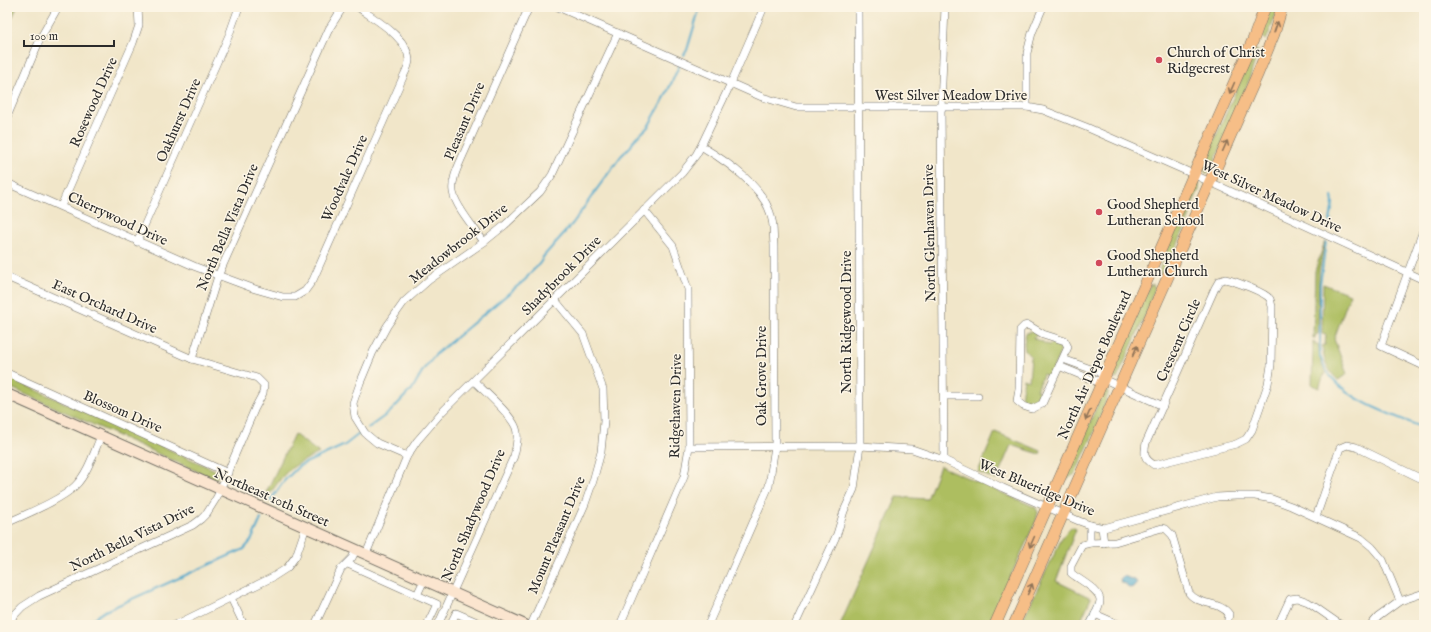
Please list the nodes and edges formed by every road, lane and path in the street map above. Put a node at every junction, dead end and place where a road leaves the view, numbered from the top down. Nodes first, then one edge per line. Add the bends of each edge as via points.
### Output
1 (58, 7) edge
2 (138, 7) edge
3 (239, 7) edge
4 (343, 7) edge
5 (358, 7) edge
6 (529, 7) edge
7 (558, 7) edge
8 (764, 7) edge
9 (858, 7) edge
10 (945, 7) edge
11 (1042, 7) edge
12 (1265, 7) edge
13 (1282, 7) edge
14 (618, 33) junction
15 (1253, 40) junction
16 (1269, 46) junction
17 (731, 83) junction
18 (858, 107) junction
19 (941, 107) junction
20 (1027, 107) junction
21 (7, 117) edge
22 (701, 146) junction
23 (1194, 174) junction
24 (1210, 182) junction
25 (7, 183) edge
26 (61, 206) junction
27 (644, 210) junction
28 (1424, 228) edge
29 (137, 242) junction
30 (484, 242) junction
31 (1407, 272) junction
32 (218, 276) junction
33 (1150, 276) junction
34 (7, 277) edge
35 (1424, 280) edge
36 (1165, 283) junction
37 (555, 300) junction
38 (1063, 358) junction
39 (192, 359) junction
40 (1059, 366) junction
41 (1424, 366) edge
42 (7, 372) edge
43 (1104, 380) junction
44 (474, 381) junction
45 (1120, 386) junction
46 (7, 394) edge
47 (944, 396) junction
48 (978, 396) dead end
49 (1163, 406) junction
50 (101, 436) junction
51 (775, 446) junction
52 (860, 446) junction
53 (689, 447) junction
54 (407, 456) junction
55 (944, 460) junction
56 (228, 473) junction
57 (1079, 478) junction
58 (1424, 480) edge
59 (1056, 488) junction
60 (221, 489) junction
61 (1048, 507) junction
62 (1064, 514) junction
63 (1316, 517) junction
64 (7, 523) edge
65 (1090, 525) junction
66 (306, 527) junction
67 (1102, 528) junction
68 (1090, 543) junction
69 (1104, 543) junction
70 (356, 550) junction
71 (366, 554) junction
72 (348, 564) junction
73 (424, 580) junction
74 (453, 593) junction
75 (1424, 593) edge
76 (417, 595) junction
77 (231, 598) junction
78 (1400, 601) junction
79 (1095, 614) junction
80 (7, 623) edge
81 (175, 625) edge
82 (244, 625) edge
83 (315, 625) edge
84 (427, 625) edge
85 (438, 625) edge
86 (450, 625) edge
87 (484, 625) edge
88 (525, 625) edge
89 (531, 625) edge
90 (620, 625) edge
91 (708, 625) edge
92 (795, 625) edge
93 (995, 625) edge
94 (1014, 625) edge
95 (1090, 625) edge
96 (1120, 625) edge
97 (1227, 625) edge
98 (1278, 625) edge
99 (1341, 625) edge
100 (1371, 625) edge

1 - 21 street via 41,37
2 - 26 street, Rosewood Drive via 139,25 133,43
3 - 29 street, Oakhurst Drive
4 - 32 street, North Bella Vista Drive via 329,29
5 - 32 street, Woodvale Drive via 400,39 409,61 313,280 305,291 295,297 283,298
6 - 30 street, Pleasant Drive via 455,176 453,191 456,202
7 - 14 street, West Silver Meadow Drive
8 - 17 street, Shadybrook Drive
9 - 18 street, North Ridgewood Drive
10 - 19 street, North Glenhaven Drive
11 - 20 street via 1027,53
12 - 15 main road, North Air Depot Boulevard
16 -> 13 main road
14 - 17 street, West Silver Meadow Drive
14 - 30 street, Meadowbrook Drive via 552,175 540,192 505,226
15 - 16 main road
15 -> 23 main road, North Air Depot Boulevard
24 -> 16 main road
17 - 18 street, West Silver Meadow Drive via 762,97 796,107
17 - 22 street, Shadybrook Drive
18 - 19 street, West Silver Meadow Drive
18 - 52 street, North Ridgewood Drive
19 - 20 street, West Silver Meadow Drive
19 - 47 street, North Glenhaven Drive
20 - 23 street, West Silver Meadow Drive via 1043,110 1086,127
22 - 27 street, Shadybrook Drive via 682,173
22 - 51 street, Oak Grove Drive via 722,159 758,192 766,203 772,219
23 - 24 street, West Silver Meadow Drive
23 - 33 main road, North Air Depot Boulevard
24 - 31 street, West Silver Meadow Drive
24 - 36 main road
25 - 26 street, Cherrywood Drive
26 - 29 street, Cherrywood Drive
27 - 37 street, Shadybrook Drive
27 - 53 street, Ridgehaven Drive via 673,246 688,289
28 - 31 street
29 - 32 street, Cherrywood Drive
30 - 54 street, Meadowbrook Drive via 429,280 404,302 387,326 360,383 353,403 355,417 377,443
31 - 35 street, West Silver Meadow Drive
31 - 41 street via 1381,346
32 - 39 street, North Bella Vista Drive
33 - 36 main road
33 - 43 main road, North Air Depot Boulevard
34 - 39 street, East Orchard Drive
45 -> 36 main road
37 - 44 street, Shadybrook Drive
37 - 89 street, Mount Pleasant Drive via 583,334 603,389 604,421 601,452 593,482
38 - 40 street
38 - 40 street via 1068,347 1065,341 1043,334 1028,325 1024,326 1020,330 1018,403 1032,409 1042,404
38 - 43 street via 1099,372
39 - 56 street, North Bella Vista Drive via 257,378 264,385 263,393
40 - 43 street via 1095,381
42 - 56 street, Blossom Drive
43 - 45 street
43 -> 59 main road, North Air Depot Boulevard
44 - 54 street, Shadybrook Drive via 442,412
44 - 74 street, North Shadywood Drive via 510,418 516,428 518,440 514,456
45 - 49 street
45 - 57 main road
46 - 50 main road, Northeast 10th Street
47 - 48 street
47 - 55 street, North Glenhaven Drive
49 - 49 street, Crescent Circle via 1218,281 1235,281 1270,299 1271,365 1268,384 1252,430 1246,439 1236,444 1154,465 1146,460 1144,452
50 - 60 main road, Northeast 10th Street
50 - 64 street via 82,477 75,486 48,503
51 - 52 street, West Blueridge Drive
51 - 53 street, West Blueridge Drive
51 - 91 street, Oak Grove Drive via 769,486
52 - 55 street, West Blueridge Drive via 912,449
52 - 92 street, North Ridgewood Drive via 854,489 837,534
53 - 90 street, Ridgehaven Drive via 684,477
54 - 71 street, Shadybrook Drive
55 - 61 street, West Blueridge Drive
56 - 60 street, North Bella Vista Drive
57 - 59 main road
57 - 62 main road
58 - 63 street via 1347,445 1340,448
59 - 61 main road, North Air Depot Boulevard
60 - 66 main road, Northeast 10th Street
60 - 80 street, North Bella Vista Drive via 201,519 39,596 22,607
61 - 62 street, West Blueridge Drive
61 -> 93 main road, North Air Depot Boulevard
62 - 65 street, West Blueridge Drive
94 -> 62 main road
63 - 67 street, West Blueridge Drive via 1272,499 1236,496 1217,497
63 - 78 street, West Blueridge Drive via 1361,538 1372,547 1383,560
65 - 67 street, West Blueridge Drive
65 - 68 street
66 - 70 main road, Northeast 10th Street
66 - 77 street via 296,556 287,568
67 - 69 street
68 - 69 street
68 - 79 street via 1082,545 1070,566 1071,573 1094,589 1099,596 1100,602
69 - 97 street via 1166,529 1172,535 1189,593 1196,600 1228,612
70 - 71 main road, Northeast 10th Street
70 - 72 street
71 - 73 main road, Northeast 10th Street
72 - 76 street
72 - 83 street via 341,569
73 - 74 main road, Northeast 10th Street
73 - 76 street
74 - 85 street, North Shadywood Drive
74 - 88 main road, Northeast 10th Street
75 - 78 street
76 - 84 street via 437,604
77 - 81 street
77 - 82 street
78 - 100 street
79 - 95 street
79 - 96 street
86 - 87 street via 456,613
98 - 99 street via 1290,599 1297,598 1308,602

